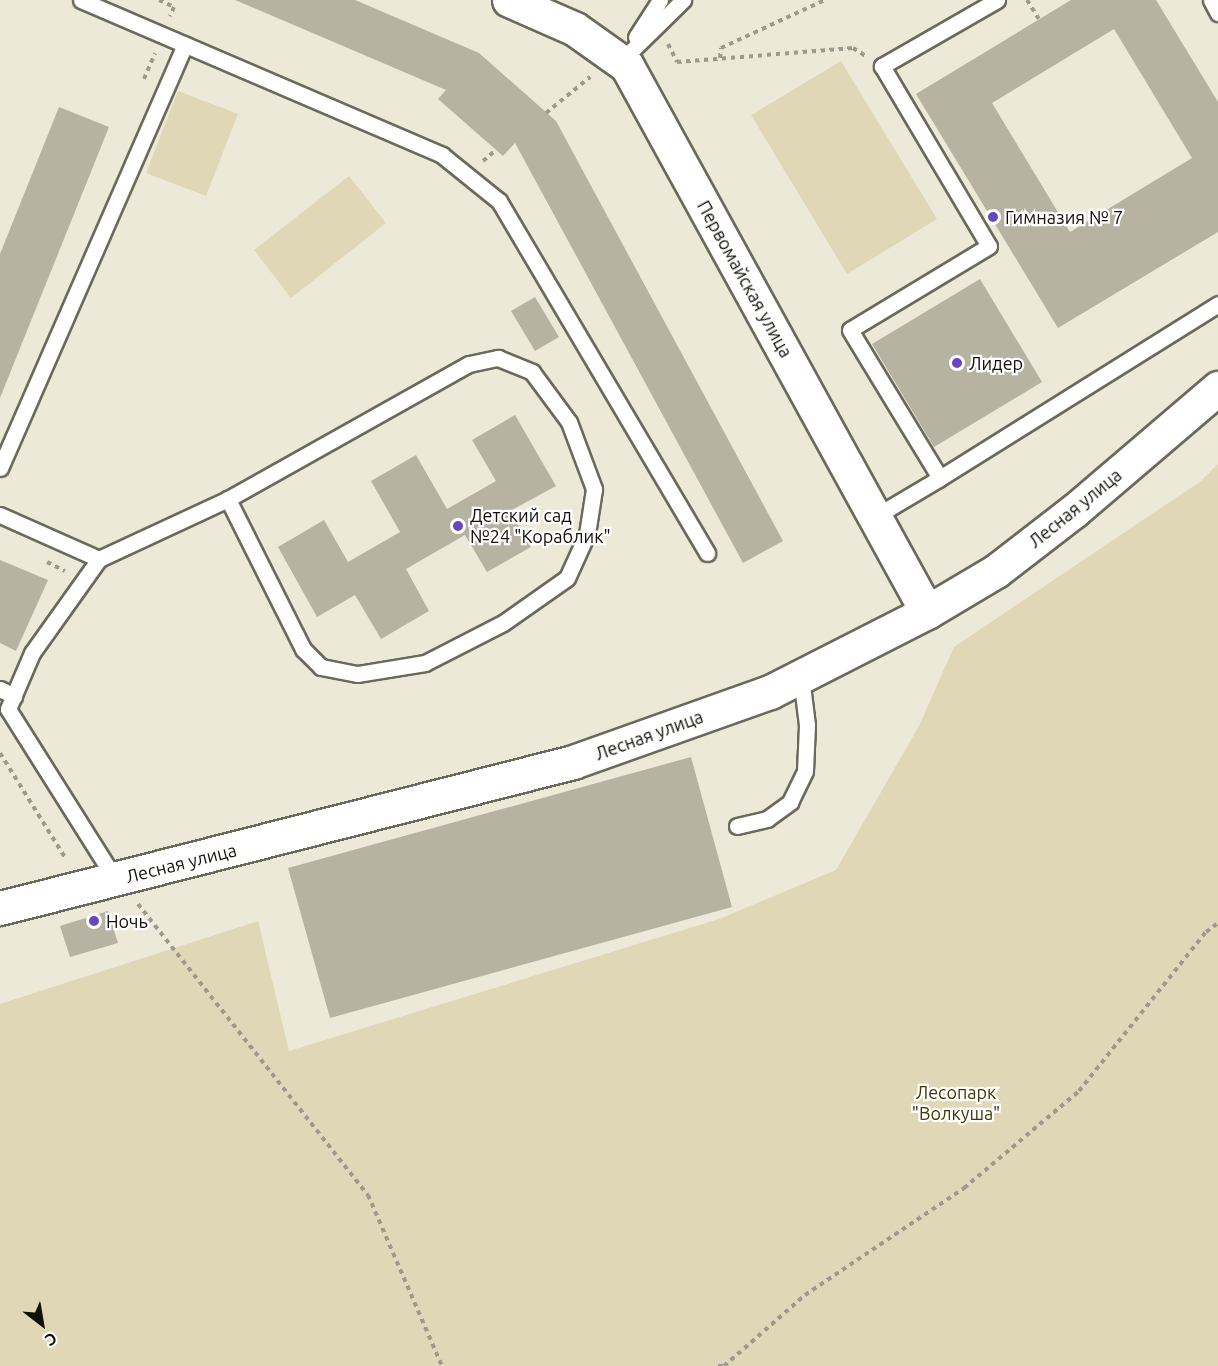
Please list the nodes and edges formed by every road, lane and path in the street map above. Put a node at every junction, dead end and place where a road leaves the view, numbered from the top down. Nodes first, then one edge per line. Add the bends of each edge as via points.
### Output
1 (81, 0) edge
2 (509, 0) edge
3 (660, 0) edge
4 (684, 0) edge
5 (825, 0) edge
6 (997, 0) edge
7 (1027, 0) edge
8 (1210, 0) edge
9 (1218, 13) edge
10 (1039, 19) dead end
11 (185, 45) junction
12 (720, 58) junction
13 (677, 62) dead end
14 (610, 66) junction
15 (882, 66) junction
16 (546, 112) dead end
17 (1218, 304) edge
18 (1218, 388) edge
19 (0, 468) edge
20 (940, 478) junction
21 (228, 499) junction
22 (0, 515) edge
23 (876, 516) junction
24 (707, 553) dead end
25 (38, 557) dead end
26 (99, 559) junction
27 (60, 581) dead end
28 (927, 612) junction
29 (801, 677) junction
30 (0, 689) edge
31 (14, 696) junction
32 (737, 826) dead end
33 (126, 890) junction
34 (0, 908) edge
35 (1218, 922) edge
36 (442, 1366) edge
37 (718, 1366) edge

1 - 11 lane
2 - 14 street, Первомайская улица via 575,29
3 - 14 lane
4 - 14 lane
5 - 12 path via 722,48
6 - 15 lane
7 - 10 path
8 - 9 lane
11 - 19 lane
11 - 24 lane via 442,154 499,201
12 - 13 path
12 - 15 path via 853,48
14 - 16 path
14 - 23 street, Первомайская улица
15 - 20 lane via 989,246 850,330
17 - 20 lane
18 - 28 street, Лесная улица via 1076,510 996,571
20 - 23 lane
21 - 21 lane via 469,364 498,358 532,372 569,422 594,489 587,534 567,578 503,623 425,663 357,674 321,667 303,649
21 - 26 lane
22 - 26 lane
23 - 28 street, Первомайская улица
25 - 27 path via 66,571
26 - 31 lane via 32,653
28 - 29 street, Лесная улица
29 - 32 lane via 807,725 805,771 790,802 767,819
29 - 33 street, Лесная улица via 770,692 573,762
30 - 31 lane
31 - 33 lane via 8,709
33 - 34 street, Лесная улица
33 - 36 path via 368,1194
35 - 37 path via 1078,1091 964,1188 805,1295 724,1366

